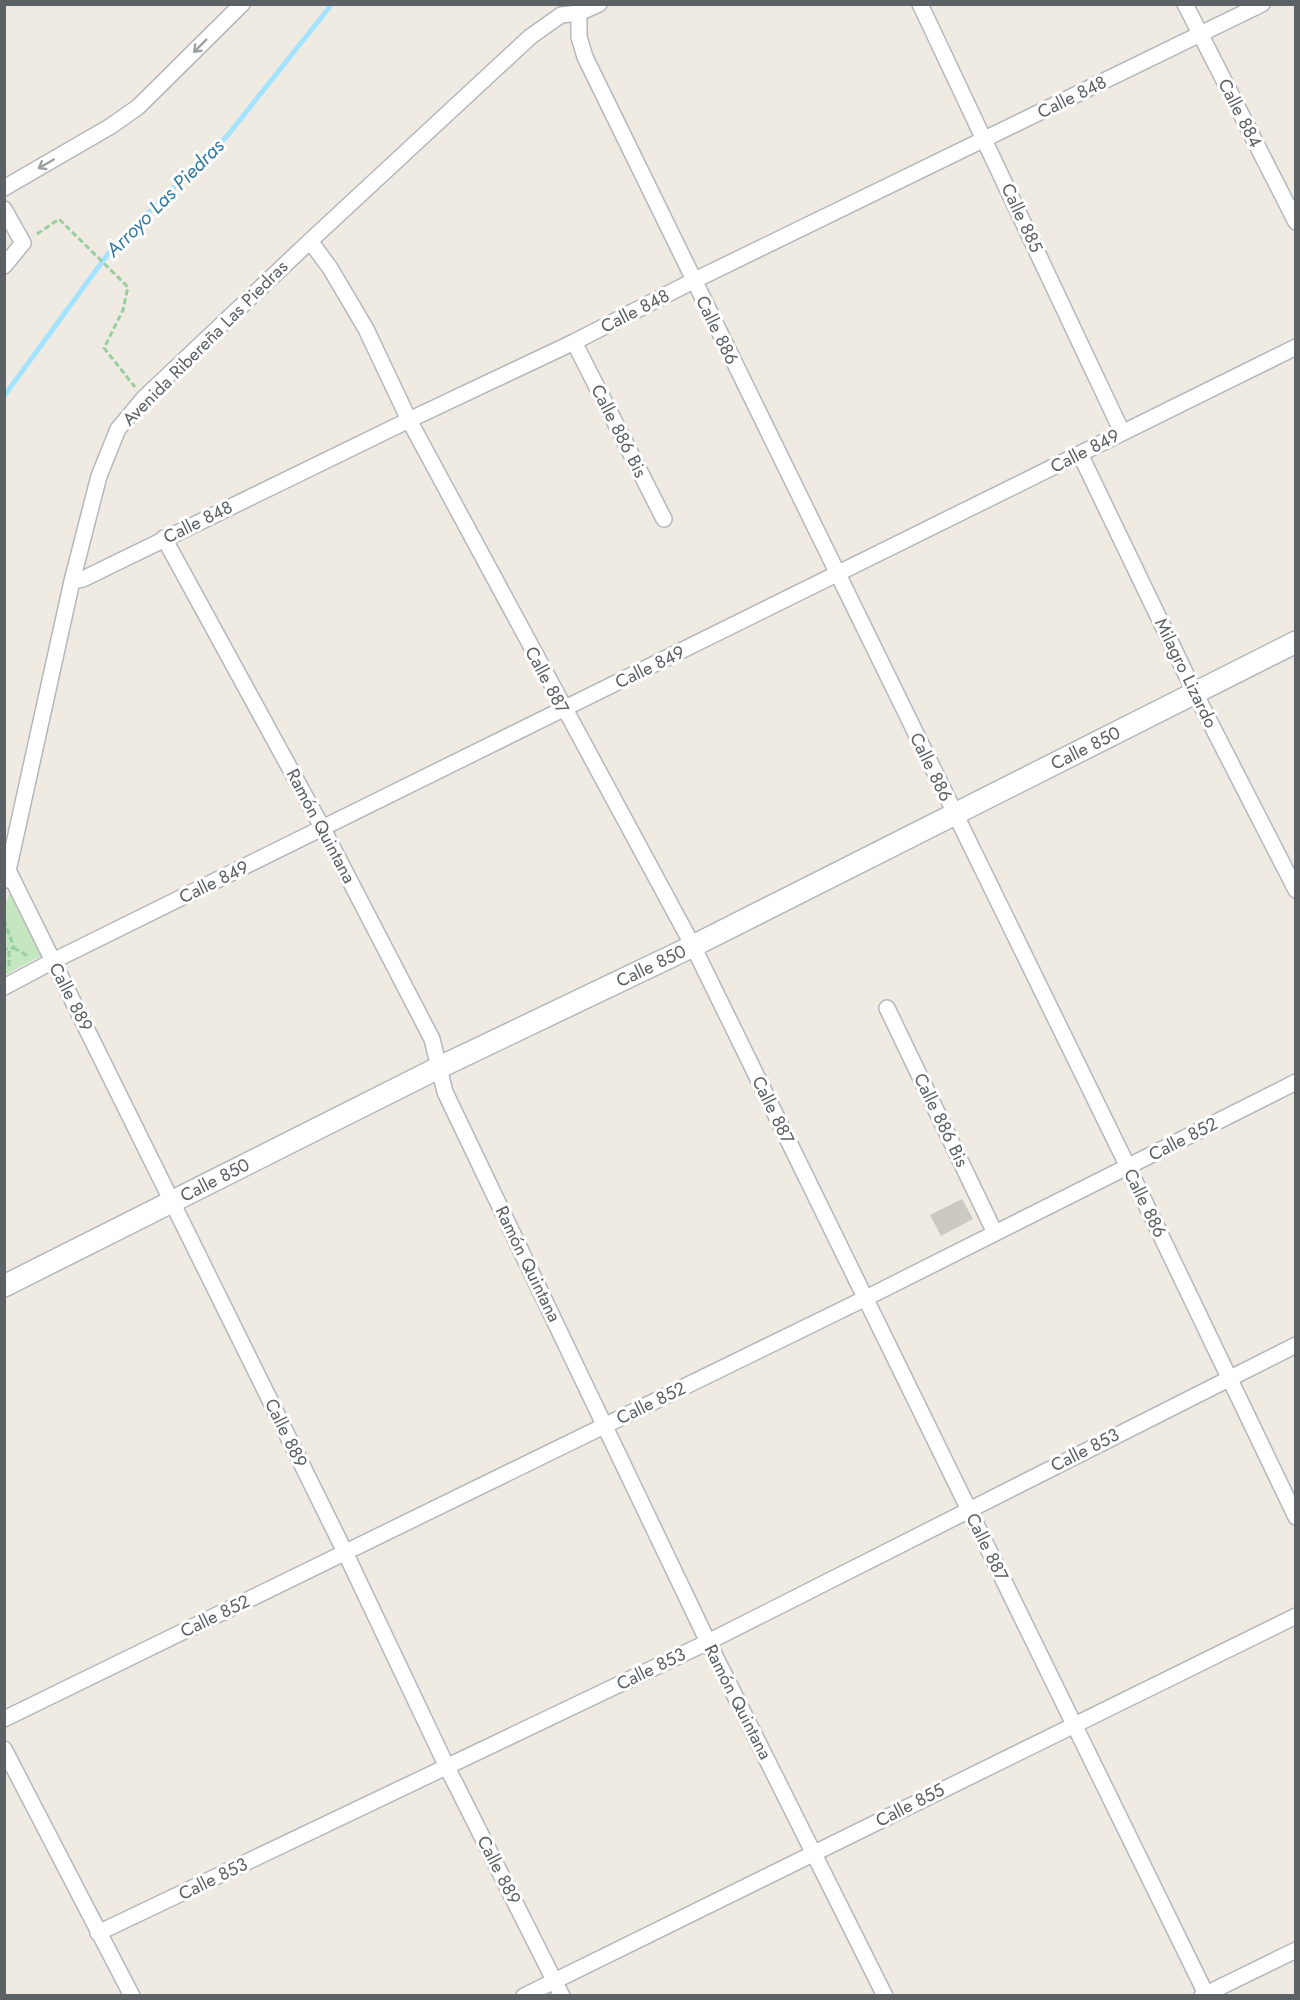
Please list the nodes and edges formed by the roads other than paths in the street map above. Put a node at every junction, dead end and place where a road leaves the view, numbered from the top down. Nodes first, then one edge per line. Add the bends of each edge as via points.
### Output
1 (242, 4) edge
2 (599, 4) edge
3 (920, 4) edge
4 (1185, 4) edge
5 (1262, 4) edge
6 (560, 10) edge
7 (579, 13) junction
8 (1200, 35) junction
9 (985, 139) junction
10 (4, 188) edge
11 (4, 209) edge
12 (1296, 222) edge
13 (310, 241) junction
14 (4, 266) edge
15 (693, 281) junction
16 (574, 342) junction
17 (1296, 347) edge
18 (409, 420) junction
19 (1122, 432) junction
20 (1080, 454) junction
21 (664, 519) dead end
22 (164, 538) junction
23 (836, 574) junction
24 (72, 581) junction
25 (1296, 642) edge
26 (1195, 693) junction
27 (563, 710) junction
28 (954, 814) junction
29 (323, 829) junction
30 (7, 879) edge
31 (1296, 890) edge
32 (693, 946) junction
33 (53, 961) junction
34 (4, 987) edge
35 (886, 1008) dead end
36 (438, 1068) junction
37 (1296, 1082) edge
38 (1128, 1167) junction
39 (171, 1201) junction
40 (995, 1233) junction
41 (4, 1286) edge
42 (866, 1298) junction
43 (1296, 1345) edge
44 (1230, 1378) junction
45 (606, 1425) junction
46 (968, 1509) junction
47 (1296, 1517) edge
48 (345, 1552) junction
49 (1296, 1616) edge
50 (708, 1642) junction
51 (4, 1719) edge
52 (1074, 1723) junction
53 (4, 1749) edge
54 (447, 1767) junction
55 (814, 1853) junction
56 (98, 1933) junction
57 (1296, 1950) edge
58 (554, 1980) junction
59 (132, 1995) edge
60 (524, 1995) edge
61 (562, 1995) edge
62 (885, 1995) edge
63 (1205, 1995) edge

1 -> 10 street via 138,107
2 - 7 street, Avenida Ribereña Las Piedras
3 - 9 street, Calle 885
4 - 8 street, Calle 884
5 - 8 street, Calle 848
6 - 7 street, Avenida Ribereña Las Piedras
6 - 13 street, Avenida Ribereña Las Piedras
7 - 15 street, Calle 886 via 579,37 585,57
8 - 9 street, Calle 848
8 - 12 street, Calle 884
9 - 15 street, Calle 848
9 - 19 street, Calle 885
11 - 14 street via 23,243
13 - 18 street, Calle 887 via 366,329
13 - 24 street, Avenida Ribereña Las Piedras via 144,398 118,429 108,451
15 - 16 street, Calle 848
15 - 23 street, Calle 886
16 - 18 street, Calle 848
16 - 21 street, Calle 886 Bis
17 - 19 street, Calle 849
18 - 22 street, Calle 848
18 - 27 street, Calle 887
19 - 20 street, Calle 849
20 - 23 street, Calle 849
20 - 26 street, Milagro Lizardo
22 - 24 street, Calle 848
22 - 29 street, Ramón Quintana
23 - 27 street, Calle 849
23 - 28 street, Calle 886
24 - 30 street, Avenida Ribereña Las Piedras
25 - 26 main road, Calle 850
26 - 28 main road, Calle 850
26 - 31 street, Milagro Lizardo
27 - 29 street, Calle 849
27 - 32 street, Calle 887
28 - 32 main road, Calle 850
28 - 38 street, Calle 886
29 - 33 street, Calle 849
29 - 36 street, Ramón Quintana via 432,1039
30 - 33 street, Calle 889
32 - 36 main road, Calle 850
32 - 42 street, Calle 887
33 - 34 street, Calle 849
33 - 39 street, Calle 889
35 - 40 street, Calle 886 Bis
36 - 39 main road, Calle 850
36 - 45 street, Ramón Quintana via 445,1092
37 - 38 street, Calle 852
38 - 40 street, Calle 852
38 - 44 street, Calle 886
39 - 41 main road, Calle 850
39 - 48 street, Calle 889
40 - 42 street, Calle 852
42 - 45 street, Calle 852
42 - 46 street, Calle 887
43 - 44 street, Calle 853
44 - 46 street, Calle 853
44 - 47 street, Calle 886
45 - 48 street, Calle 852
45 - 50 street, Ramón Quintana
46 - 50 street, Calle 853
46 - 52 street, Calle 887
48 - 51 street, Calle 852
48 - 54 street, Calle 889
49 - 52 street, Calle 855
50 - 54 street, Calle 853
50 - 55 street, Ramón Quintana
52 - 55 street, Calle 855
52 - 63 street, Calle 887
53 - 56 street
54 - 56 street, Calle 853
54 - 58 street, Calle 889
55 - 58 street, Calle 855
55 - 62 street, Ramón Quintana
56 - 59 street
57 - 63 street
58 - 60 street, Calle 855
58 - 61 street, Calle 889

